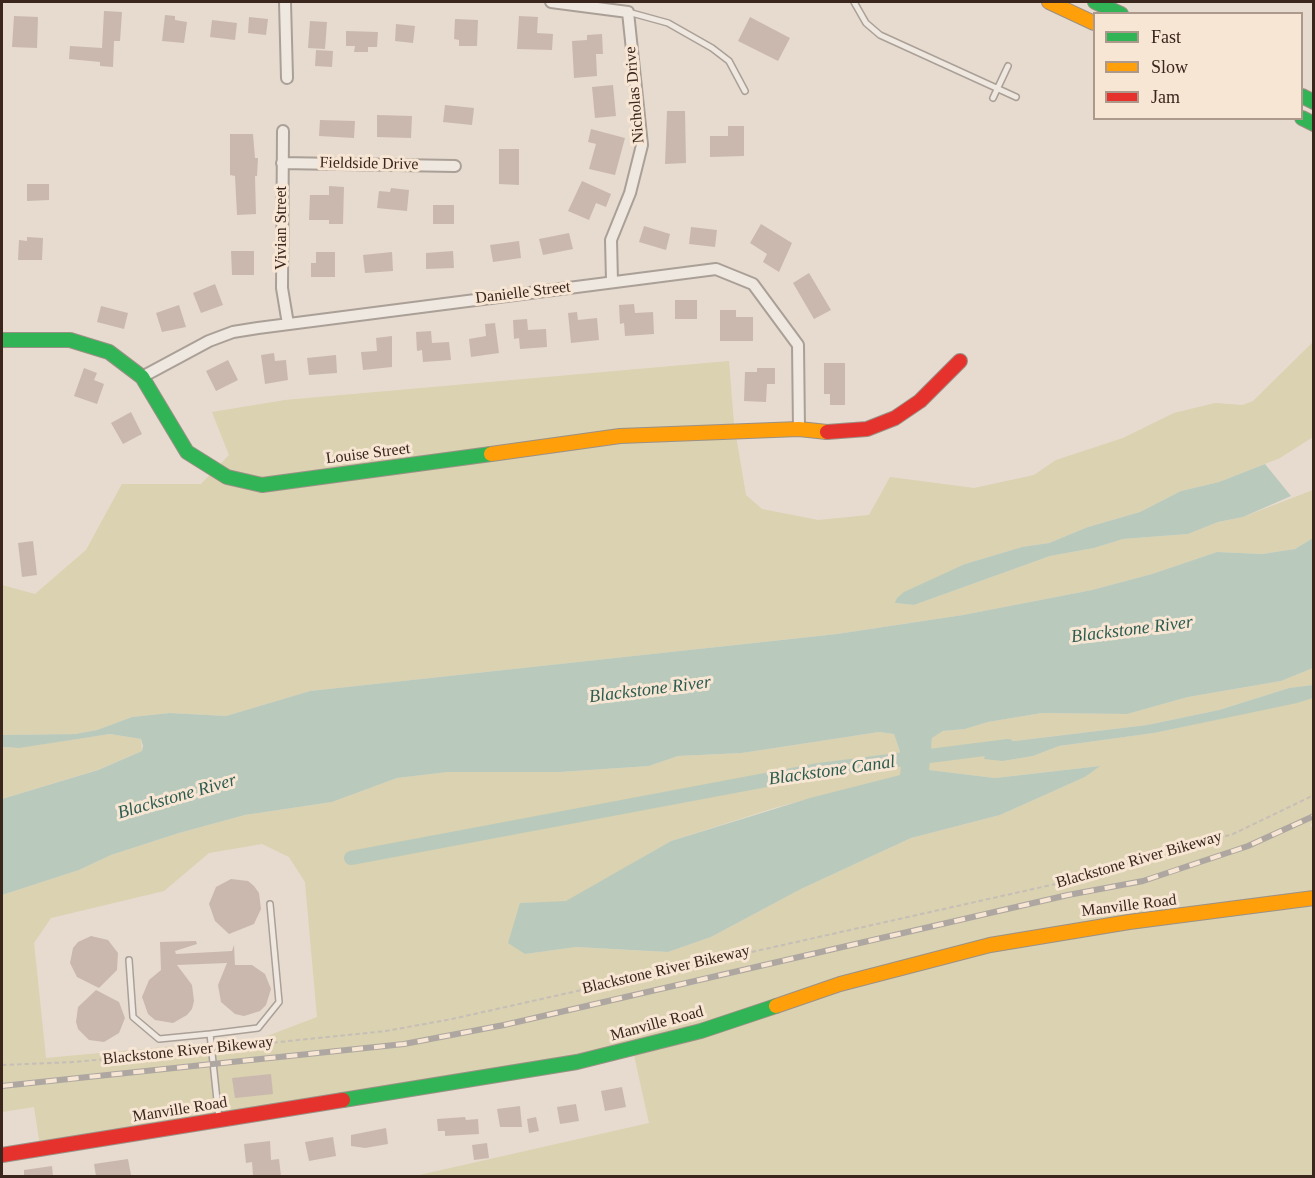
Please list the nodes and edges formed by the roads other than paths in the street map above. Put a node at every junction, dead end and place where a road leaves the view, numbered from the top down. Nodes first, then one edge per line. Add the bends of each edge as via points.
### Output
1 (285, 2) edge
2 (551, 2) edge
3 (854, 2) edge
4 (1049, 2) edge
5 (1095, 2) edge
6 (628, 12) junction
7 (1117, 12) edge
8 (1093, 22) edge
9 (1008, 66) dead end
10 (286, 78) dead end
11 (998, 88) junction
12 (745, 91) dead end
13 (1016, 97) dead end
14 (993, 98) dead end
15 (283, 131) dead end
16 (282, 163) junction
17 (455, 166) dead end
18 (612, 281) junction
19 (288, 324) junction
20 (2, 340) edge
21 (960, 361) dead end
22 (142, 377) junction
23 (799, 429) junction
24 (1314, 898) edge
25 (270, 904) dead end
26 (129, 960) dead end
27 (210, 1034) junction
28 (219, 1121) junction
29 (2, 1155) edge

1 - 10 street
2 - 6 street
3 - 11 lane via 874,31
4 - 8 main road
5 - 7 main road
6 - 12 lane via 668,23 712,48 729,61
6 - 18 street, Nicholas Drive via 642,145 630,193 611,240
9 - 11 lane
11 - 13 lane
11 - 14 lane
15 - 16 street, Vivian Street
16 - 17 street, Fieldside Drive
16 - 19 street, Vivian Street via 282,288
18 - 19 street, Danielle Street
18 - 23 street, Danielle Street via 716,269 753,284 798,345
19 - 22 street, Danielle Street via 233,332
20 - 22 main road, Louise Street via 70,340 89,344 109,352
21 - 23 main road, Louise Street via 920,401 895,418 867,429 835,433
22 - 23 main road, Louise Street via 187,452 227,477 262,485 620,436
24 - 28 main road, Manville Road via 990,945 840,984 700,1031 577,1062
25 - 27 lane via 279,1002 258,1028
26 - 27 lane via 133,1017 159,1039
27 - 28 lane
28 - 29 main road, Manville Road

